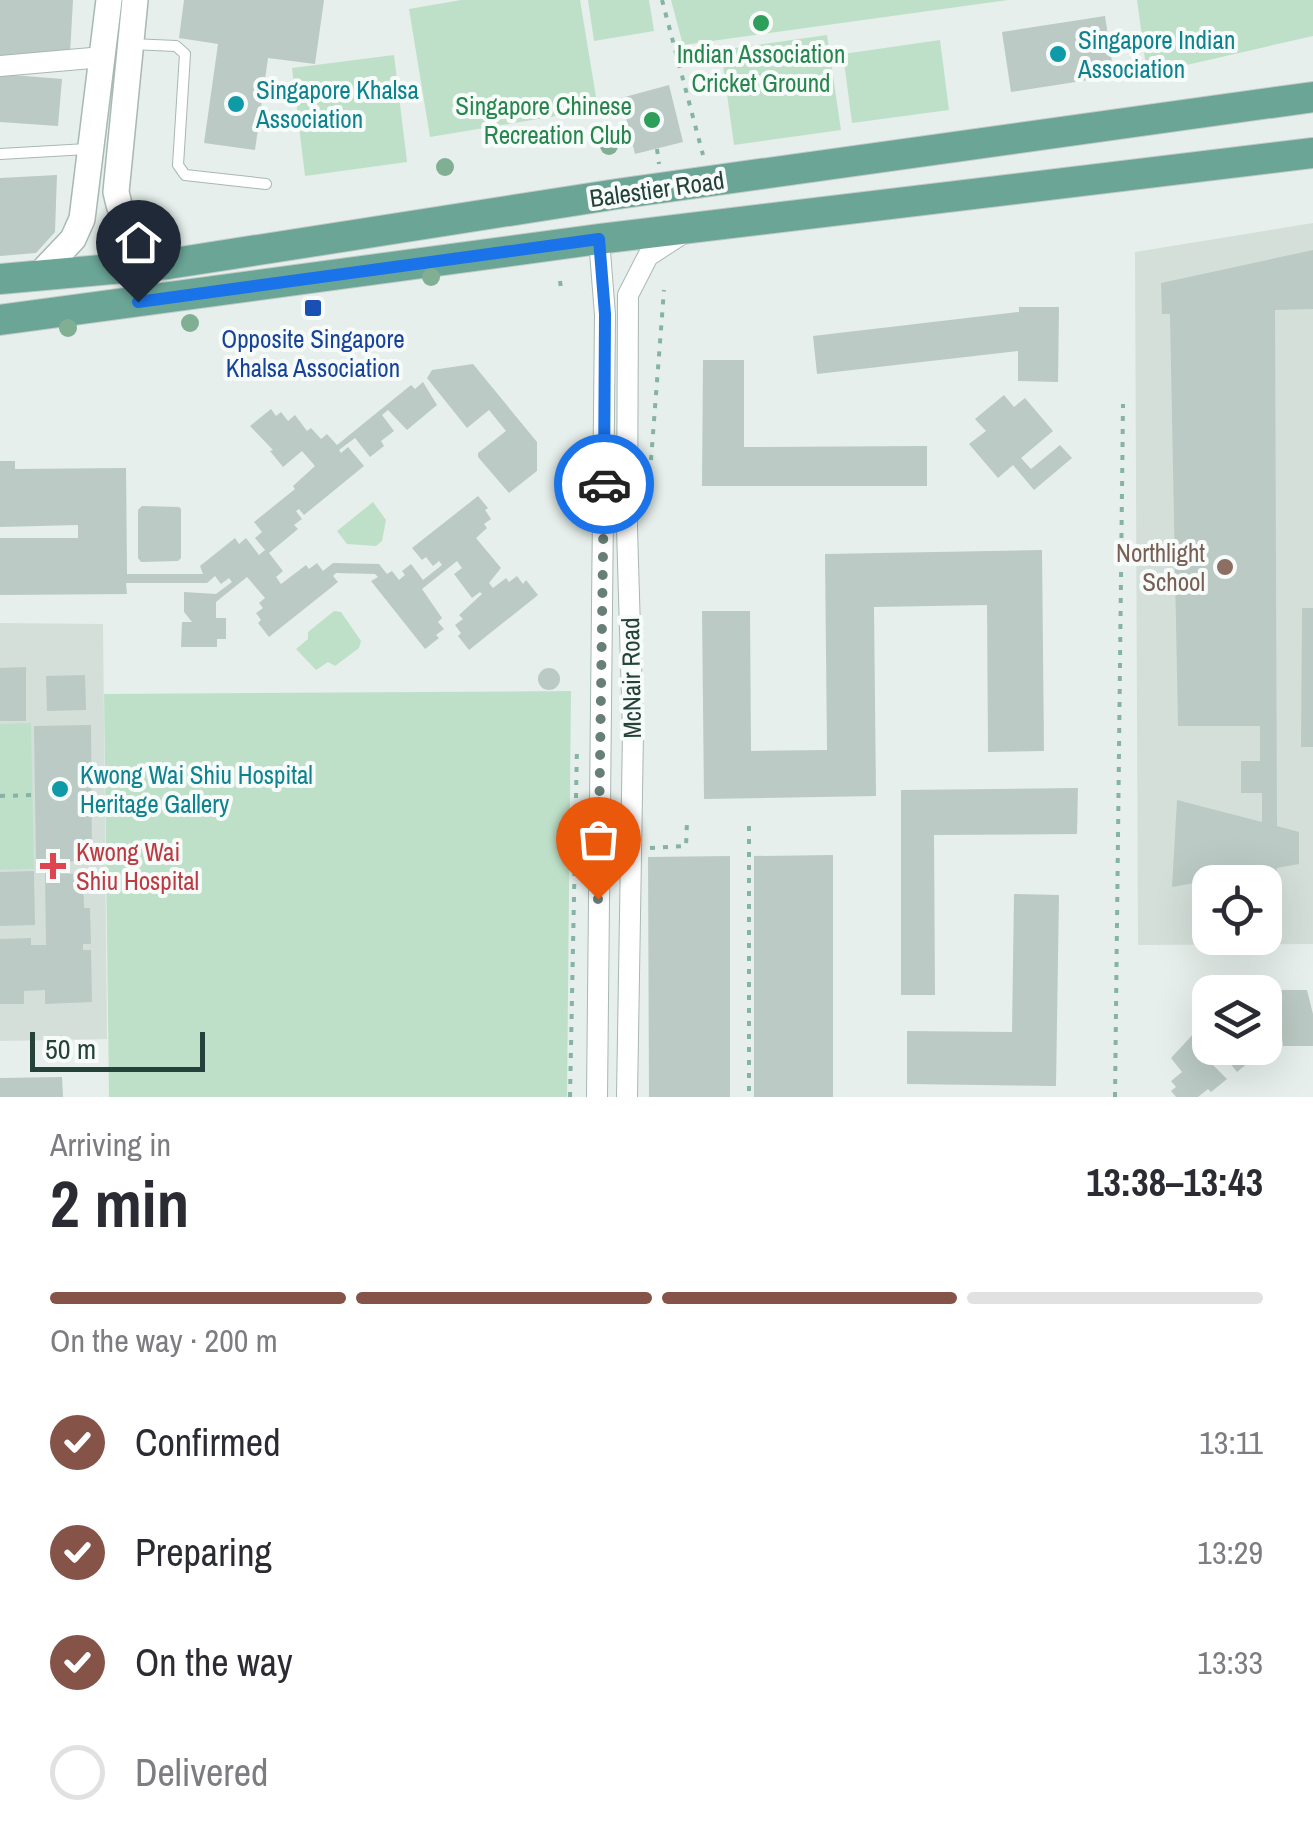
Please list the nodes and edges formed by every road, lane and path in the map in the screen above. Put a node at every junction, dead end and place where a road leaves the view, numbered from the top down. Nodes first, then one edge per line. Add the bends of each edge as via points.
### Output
1 (109, 0) edge
2 (135, 0) edge
3 (662, 0) edge
4 (113, 48) junction
5 (0, 66) edge
6 (1313, 97) edge
7 (698, 134) dead end
8 (657, 148) dead end
9 (93, 149) junction
10 (1313, 153) edge
11 (0, 154) edge
12 (660, 168) dead end
13 (266, 184) dead end
14 (691, 229) junction
15 (599, 239) junction
16 (168, 264) junction
17 (39, 275) junction
18 (0, 279) edge
19 (0, 320) edge
20 (1123, 404) dead end
21 (35, 795) dead end
22 (0, 796) edge
23 (686, 822) dead end
24 (748, 826) dead end
25 (645, 848) dead end
26 (597, 1097) edge
27 (628, 1097) edge
28 (749, 1097) edge
29 (1115, 1097) edge

1 - 4 street
2 - 4 street
3 - 7 path
4 - 5 street
4 - 9 street
4 - 13 lane via 176,46 184,54 178,165 185,176
4 - 16 street via 121,216 144,250
6 - 16 main road, Balestier Road
8 - 12 path
9 - 11 lane
9 - 17 street via 82,220
10 - 14 main road, Balestier Road
14 - 15 main road, Balestier Road
14 - 27 street, McNair Road via 648,256 628,295
15 - 19 main road, Balestier Road
15 - 26 street, McNair Road via 605,314
16 - 17 main road, Balestier Road
17 - 18 main road, Balestier Road
20 - 29 path
21 - 22 path
23 - 25 path via 686,846
24 - 28 path

